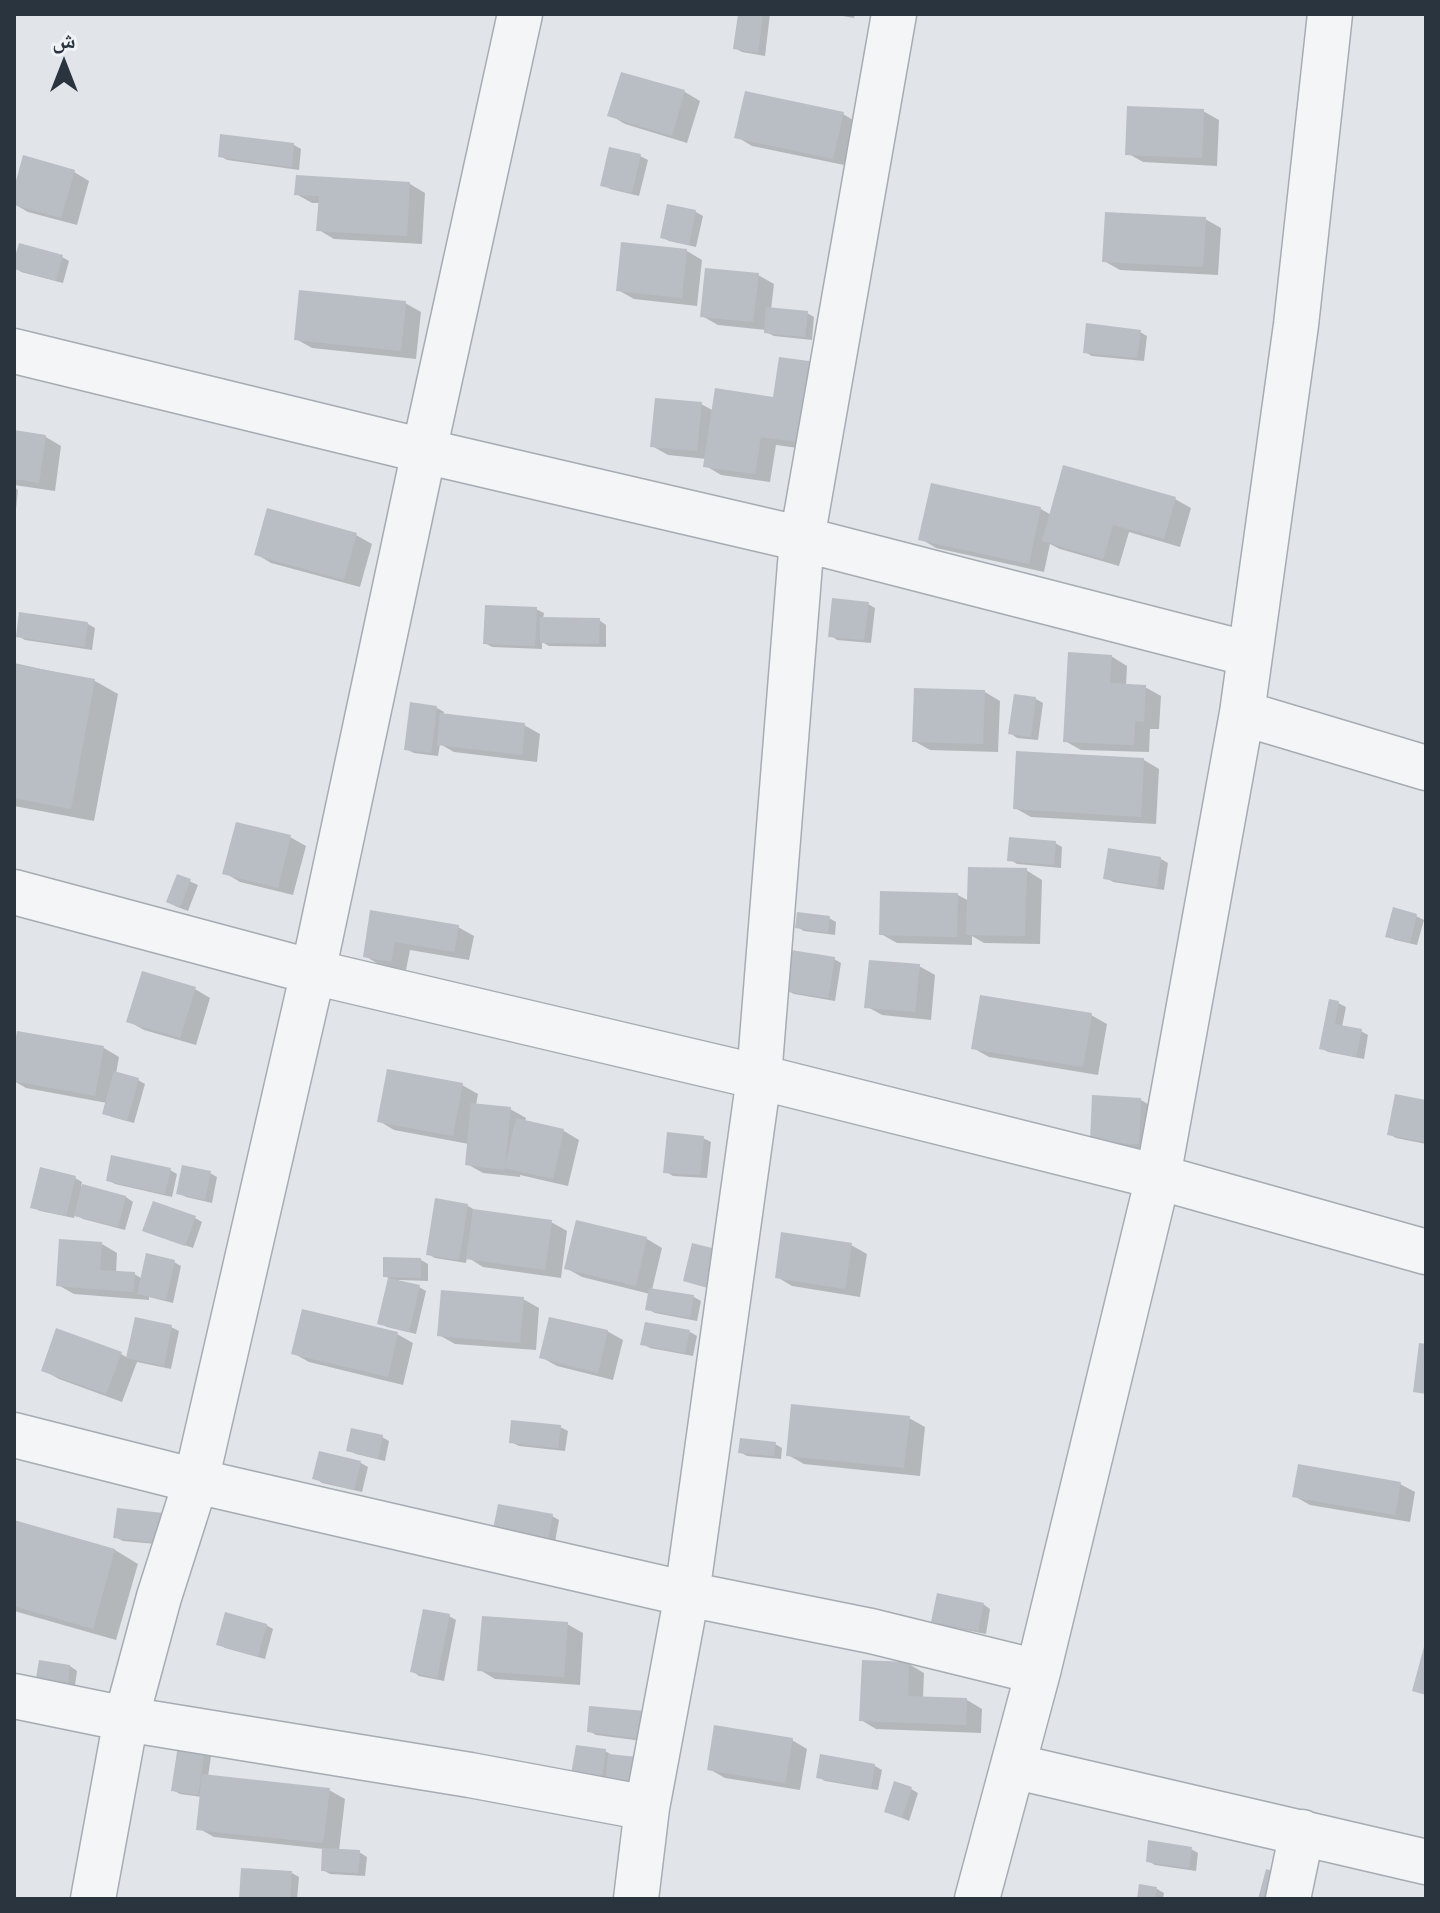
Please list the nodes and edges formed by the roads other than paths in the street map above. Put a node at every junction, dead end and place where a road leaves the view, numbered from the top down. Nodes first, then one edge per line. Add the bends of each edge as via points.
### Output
1 (520, 14) edge
2 (894, 14) edge
3 (1330, 14) edge
4 (14, 351) edge
5 (424, 451) junction
6 (802, 539) junction
7 (1249, 654) junction
8 (1242, 713) junction
9 (1426, 768) edge
10 (14, 892) edge
11 (313, 972) junction
12 (759, 1077) junction
13 (1158, 1177) junction
14 (1426, 1252) edge
15 (14, 1435) edge
16 (196, 1481) junction
17 (687, 1594) junction
18 (1038, 1672) junction
19 (14, 1696) edge
20 (126, 1719) junction
21 (1013, 1766) junction
22 (647, 1808) junction
23 (1302, 1832) junction
24 (1426, 1862) edge
25 (93, 1899) edge
26 (636, 1899) edge
27 (977, 1899) edge
28 (1288, 1899) edge

1 - 5 street
2 - 6 street
3 - 7 street via 1296,325
4 - 5 street
5 - 6 street
5 - 11 street
6 - 7 street
6 - 12 street
7 - 8 street
8 - 9 street
8 - 13 street
10 - 11 street
11 - 12 street
11 - 16 street
12 - 13 street
12 - 17 street
13 - 14 street
13 - 18 street
15 - 16 street
16 - 17 street
16 - 20 street
17 - 18 street
17 - 22 street
18 - 21 street
19 - 20 street
20 - 22 street
20 - 25 street
21 - 23 street
21 - 27 street
22 - 26 street
23 - 24 street
23 - 28 street

